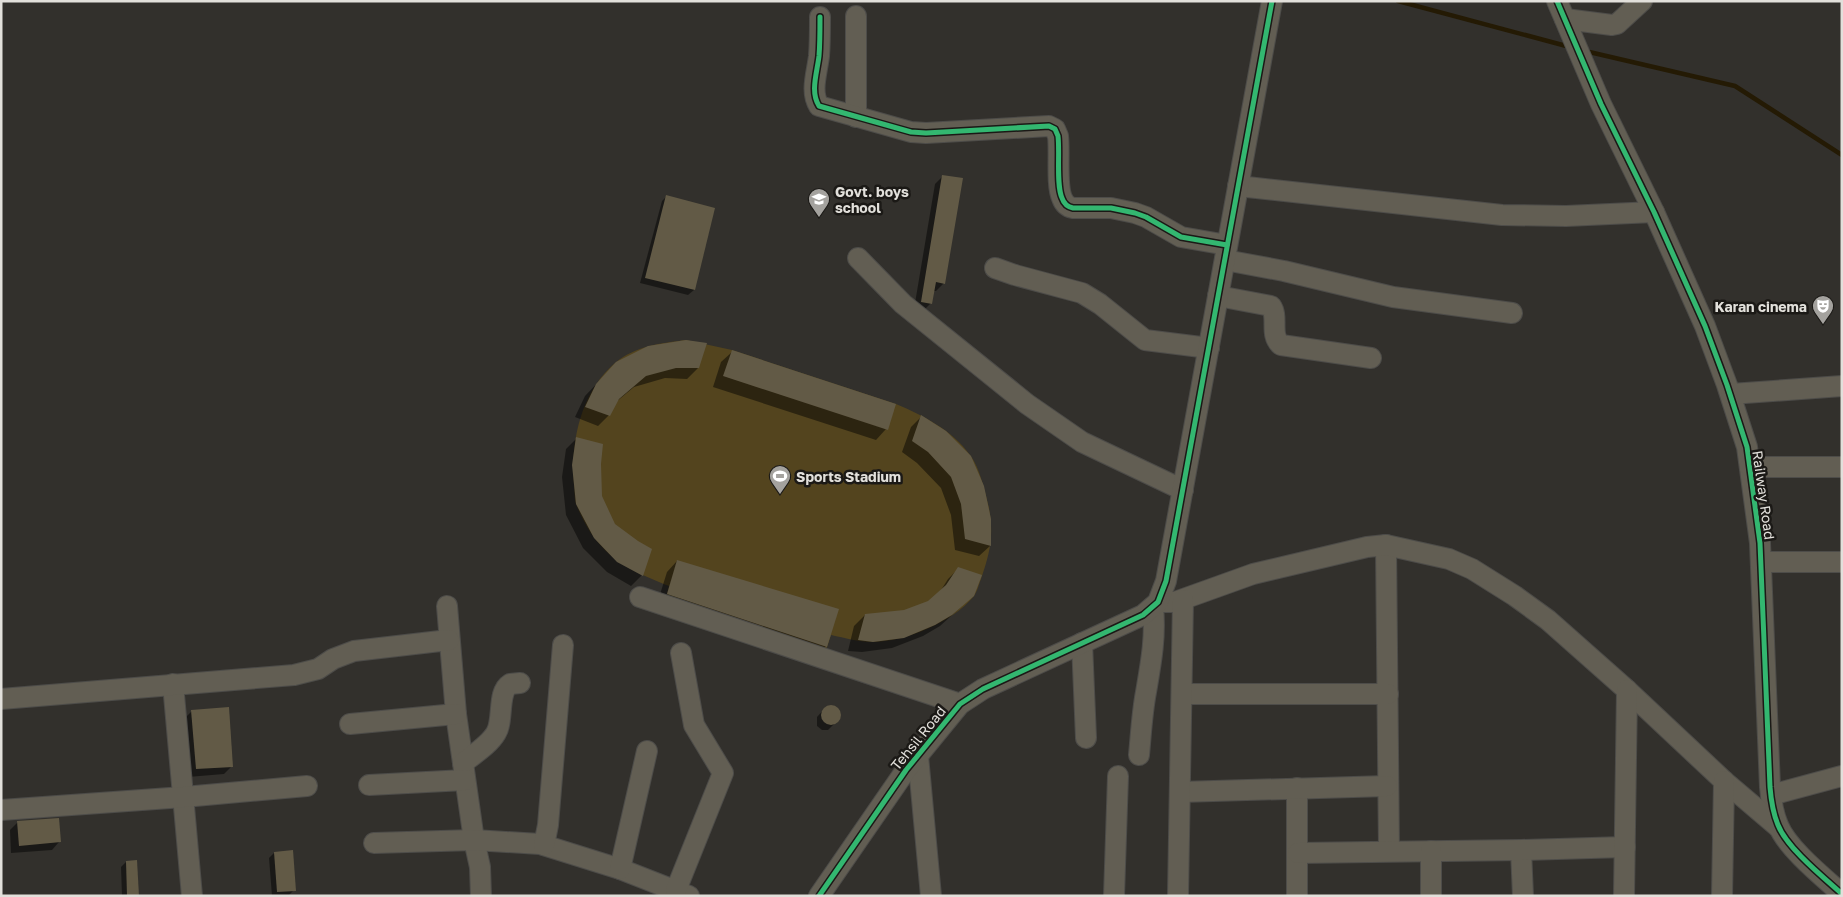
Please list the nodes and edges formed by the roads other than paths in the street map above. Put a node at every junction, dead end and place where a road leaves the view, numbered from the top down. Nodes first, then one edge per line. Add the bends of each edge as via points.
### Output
1 (1272, 1) edge
2 (1642, 1) edge
3 (856, 16) dead end
4 (1564, 16) edge
5 (820, 17) dead end
6 (856, 117) junction
7 (1238, 186) junction
8 (1654, 212) junction
9 (1226, 253) junction
10 (858, 258) dead end
11 (995, 268) dead end
12 (1218, 296) junction
13 (1512, 313) dead end
14 (1209, 348) junction
15 (1371, 358) dead end
16 (1842, 386) edge
17 (1731, 394) junction
18 (1750, 466) junction
19 (1842, 467) edge
20 (1183, 490) junction
21 (1386, 545) junction
22 (1761, 562) junction
23 (1842, 562) edge
24 (640, 597) dead end
25 (1183, 600) junction
26 (1155, 604) junction
27 (447, 606) dead end
28 (449, 640) junction
29 (1082, 643) junction
30 (563, 645) dead end
31 (681, 653) dead end
32 (520, 683) dead end
33 (173, 684) junction
34 (1627, 690) junction
35 (1182, 694) junction
36 (1388, 694) junction
37 (1, 699) edge
38 (960, 704) junction
39 (456, 714) junction
40 (350, 724) dead end
41 (1086, 738) dead end
42 (648, 751) dead end
43 (1139, 755) dead end
44 (918, 756) junction
45 (464, 772) junction
46 (1118, 776) dead end
47 (1842, 776) edge
48 (1724, 781) junction
49 (370, 785) dead end
50 (307, 786) dead end
51 (1387, 786) junction
52 (1297, 788) junction
53 (1180, 792) junction
54 (1771, 795) junction
55 (184, 797) junction
56 (1, 810) edge
57 (1778, 827) junction
58 (474, 840) junction
59 (374, 844) dead end
60 (544, 845) junction
61 (1625, 847) junction
62 (1522, 850) junction
63 (1389, 851) junction
64 (1431, 851) junction
65 (1298, 853) junction
66 (620, 869) junction
67 (682, 893) edge
68 (1842, 894) edge
69 (192, 896) edge
70 (481, 896) edge
71 (819, 896) edge
72 (931, 896) edge
73 (1114, 896) edge
74 (1178, 896) edge
75 (1298, 896) edge
76 (1431, 896) edge
77 (1523, 896) edge
78 (1624, 896) edge
79 (1722, 896) edge

1 - 7 street
2 - 4 street via 1612,25 1603,26
3 - 6 street
4 - 8 street, Railway Road
5 - 6 street via 815,100 826,110
6 - 9 street via 897,129 926,132 1050,126 1058,136 1060,189 1067,206 1111,208 1135,213 1181,237
7 - 8 street via 1502,215
7 - 9 street
8 - 17 street, Railway Road via 1705,326
9 - 12 street
9 - 13 street via 1284,271 1393,297
10 - 20 street via 903,304 1027,404 1082,442
11 - 14 street via 1082,293 1145,340
12 - 14 street
12 - 15 street via 1271,306 1275,314 1275,336 1281,344
14 - 20 street
16 - 17 street
17 - 18 street, Railway Road
18 - 19 street
18 - 22 street, Railway Road
20 - 26 street via 1166,582
21 - 25 street via 1253,574
21 - 34 street via 1450,559 1497,584 1548,620
21 - 36 street
22 - 23 street
22 - 54 street, Railway Road
24 - 38 street
25 - 26 street
25 - 35 street
26 - 29 street, Tehsil Road via 1143,615
26 - 43 street via 1153,655
27 - 28 street
28 - 33 street via 354,651 301,674
28 - 39 street
29 - 38 street, Tehsil Road via 983,689
29 - 41 street
30 - 60 street
31 - 67 street via 694,725 723,773
32 - 45 street via 510,684 504,691 495,734
33 - 37 street
33 - 55 street
34 - 48 street
34 - 61 street
35 - 36 street
35 - 53 street
36 - 51 street
38 - 44 street, Tehsil Road
39 - 40 street
39 - 45 street
42 - 66 street
44 - 71 street, Tehsil Road via 883,801
44 - 72 street
45 - 49 street
45 - 58 street
46 - 73 street
47 - 54 street
48 - 57 street
48 - 79 street
50 - 55 street
51 - 52 street
51 - 63 street
52 - 53 street
52 - 65 street
53 - 74 street
54 - 57 street, Railway Road
55 - 56 street
55 - 69 street
57 - 68 street, Railway Road via 1804,858
58 - 59 street
58 - 60 street
58 - 70 street via 480,867
60 - 66 street
61 - 62 street
61 - 78 street
62 - 64 street
62 - 77 street
63 - 64 street
63 - 65 street
64 - 76 street
65 - 75 street
66 - 67 street

